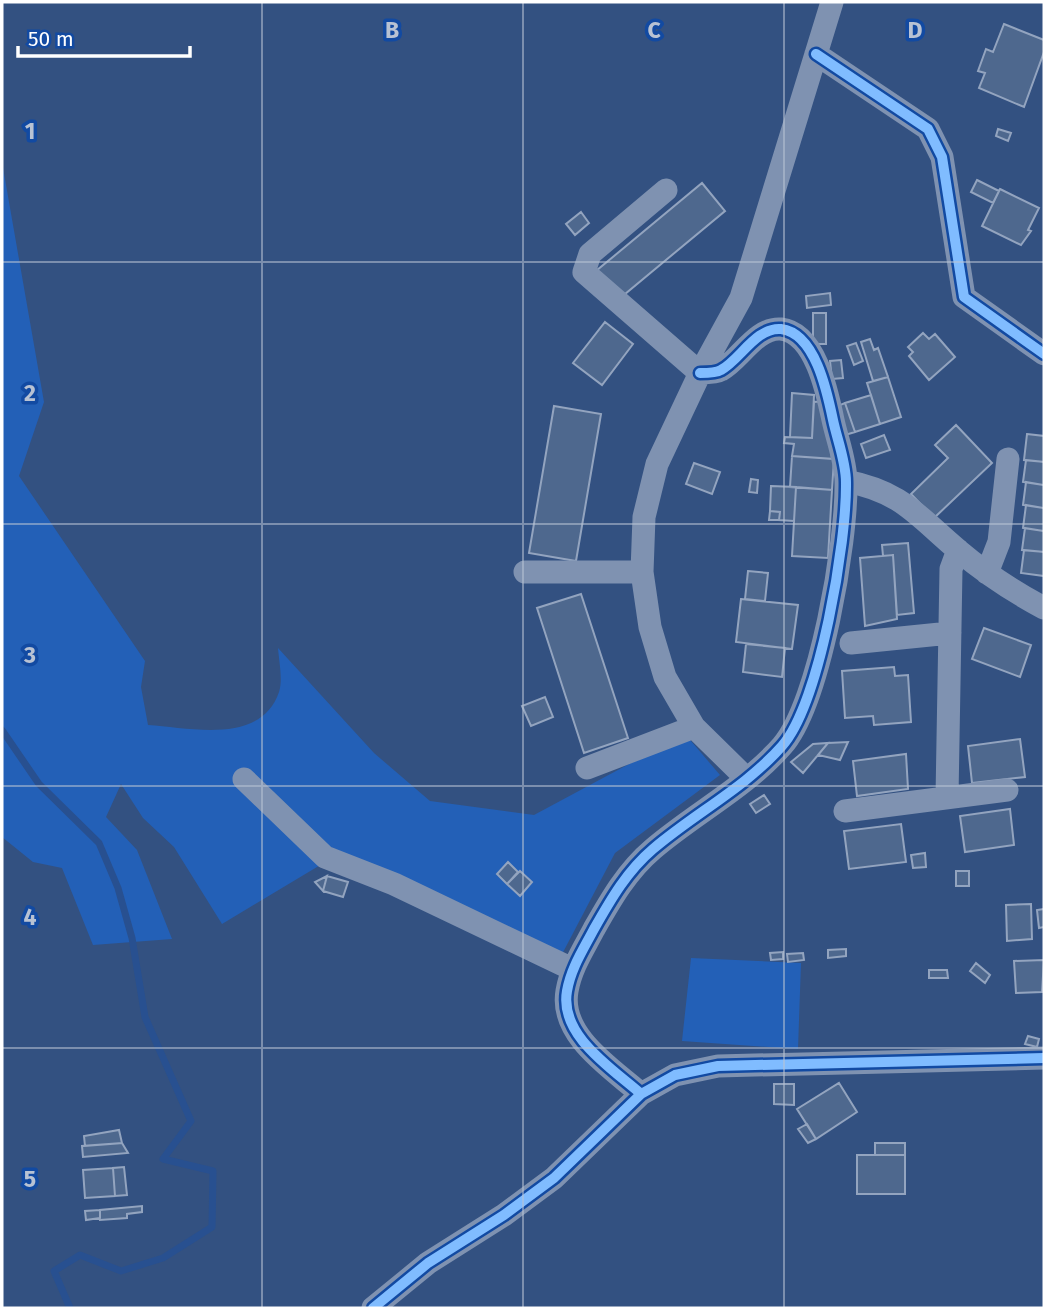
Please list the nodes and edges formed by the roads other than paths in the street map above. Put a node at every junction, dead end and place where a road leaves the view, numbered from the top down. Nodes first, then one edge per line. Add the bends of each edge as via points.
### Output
1 (832, 2) edge
2 (816, 54) junction
3 (666, 190) dead end
4 (1044, 354) edge
5 (700, 373) junction
6 (1008, 459) dead end
7 (846, 481) junction
8 (958, 550) junction
9 (525, 572) dead end
10 (642, 572) junction
11 (987, 573) junction
12 (1044, 608) edge
13 (950, 634) junction
14 (851, 643) dead end
15 (694, 727) junction
16 (587, 768) dead end
17 (244, 779) dead end
18 (747, 779) junction
19 (1007, 790) dead end
20 (947, 797) junction
21 (845, 811) dead end
22 (572, 969) junction
23 (1044, 1058) edge
24 (641, 1094) junction
25 (373, 1308) edge

1 - 2 street
2 - 4 street via 928,129 942,157 964,297
2 - 5 street via 741,298
3 - 5 street via 590,254 584,272
5 - 7 street via 720,371 762,335 777,329 794,332 808,346 830,406
5 - 10 street via 657,464 644,517
6 - 11 street via 999,542
7 - 8 street via 874,486 902,500
7 - 18 street via 835,589 799,722 782,746
8 - 11 street
8 - 13 street via 951,569
9 - 10 street
10 - 15 street via 650,628 665,677
11 - 12 street
13 - 14 street
13 - 20 street
15 - 16 street
15 - 18 street
17 - 22 street via 325,857 394,884
18 - 22 street via 653,849 620,884
19 - 20 street
20 - 21 street
22 - 24 street via 566,995 571,1022 586,1045
23 - 24 street via 718,1066 675,1075
24 - 25 street via 554,1178 428,1264

